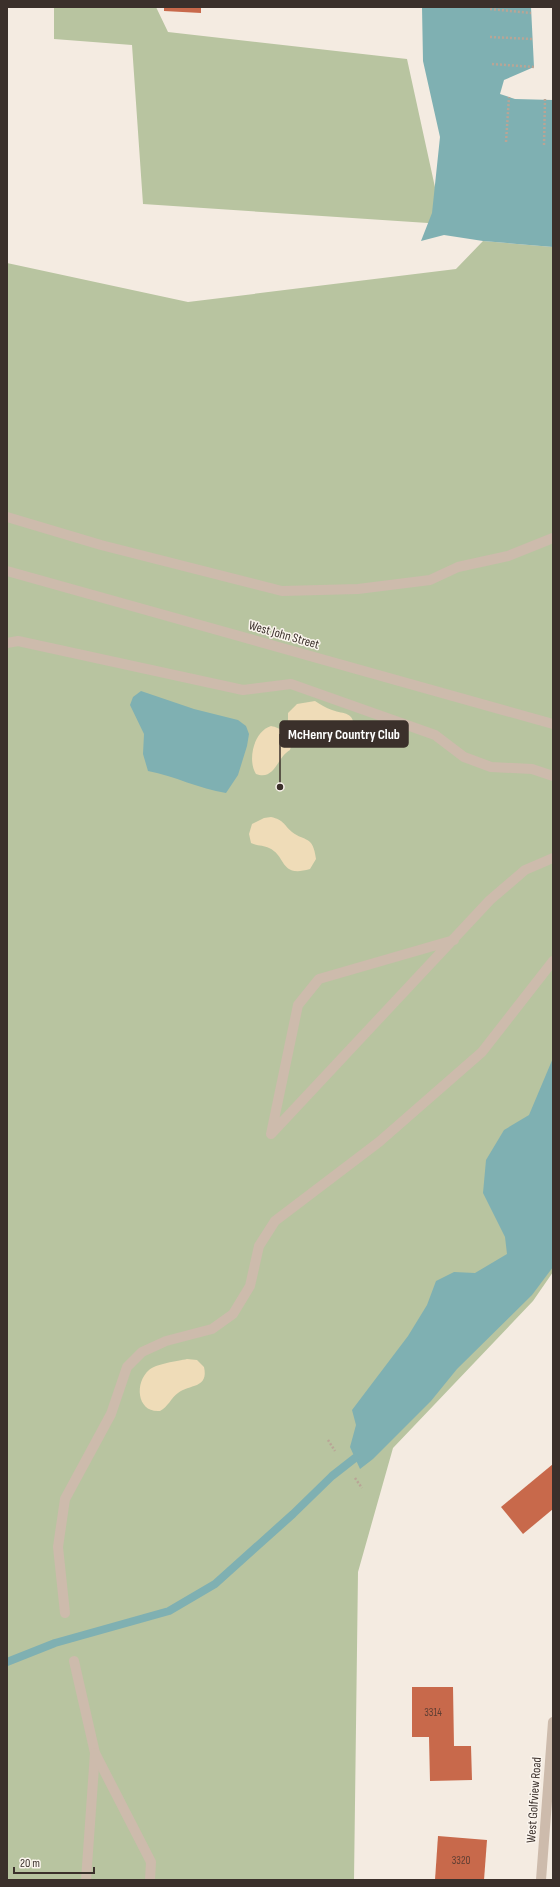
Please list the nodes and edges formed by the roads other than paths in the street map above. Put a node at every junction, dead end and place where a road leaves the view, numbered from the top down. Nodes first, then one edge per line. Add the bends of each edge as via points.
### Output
1 (7, 517) edge
2 (553, 538) edge
3 (7, 571) edge
4 (7, 639) edge
5 (18, 641) junction
6 (7, 643) edge
7 (553, 724) edge
8 (553, 776) edge
9 (553, 858) edge
10 (454, 940) junction
11 (553, 961) edge
12 (65, 1613) dead end
13 (74, 1661) dead end
14 (553, 1722) edge
15 (96, 1753) junction
16 (548, 1843) edge
17 (86, 1880) edge
18 (150, 1880) edge
19 (541, 1880) edge

1 - 2 street via 101,545 282,591 358,589 430,580 458,567 508,556
3 - 7 street, West John Street
4 - 5 street
5 - 6 street
5 - 8 street via 243,690 291,684 435,735 464,757 491,767 532,769
9 - 10 street via 526,870 490,900
10 - 10 street via 362,1037 271,1134 298,1005 319,978
11 - 12 street via 482,1052 378,1142 275,1221 259,1246 250,1286 232,1314 212,1329 166,1341 142,1352 127,1367 111,1414 65,1499 58,1547
13 - 15 street
14 - 16 street, West Golfview Road
15 - 17 street
15 - 18 street via 151,1862
16 - 19 street, West Golfview Road

